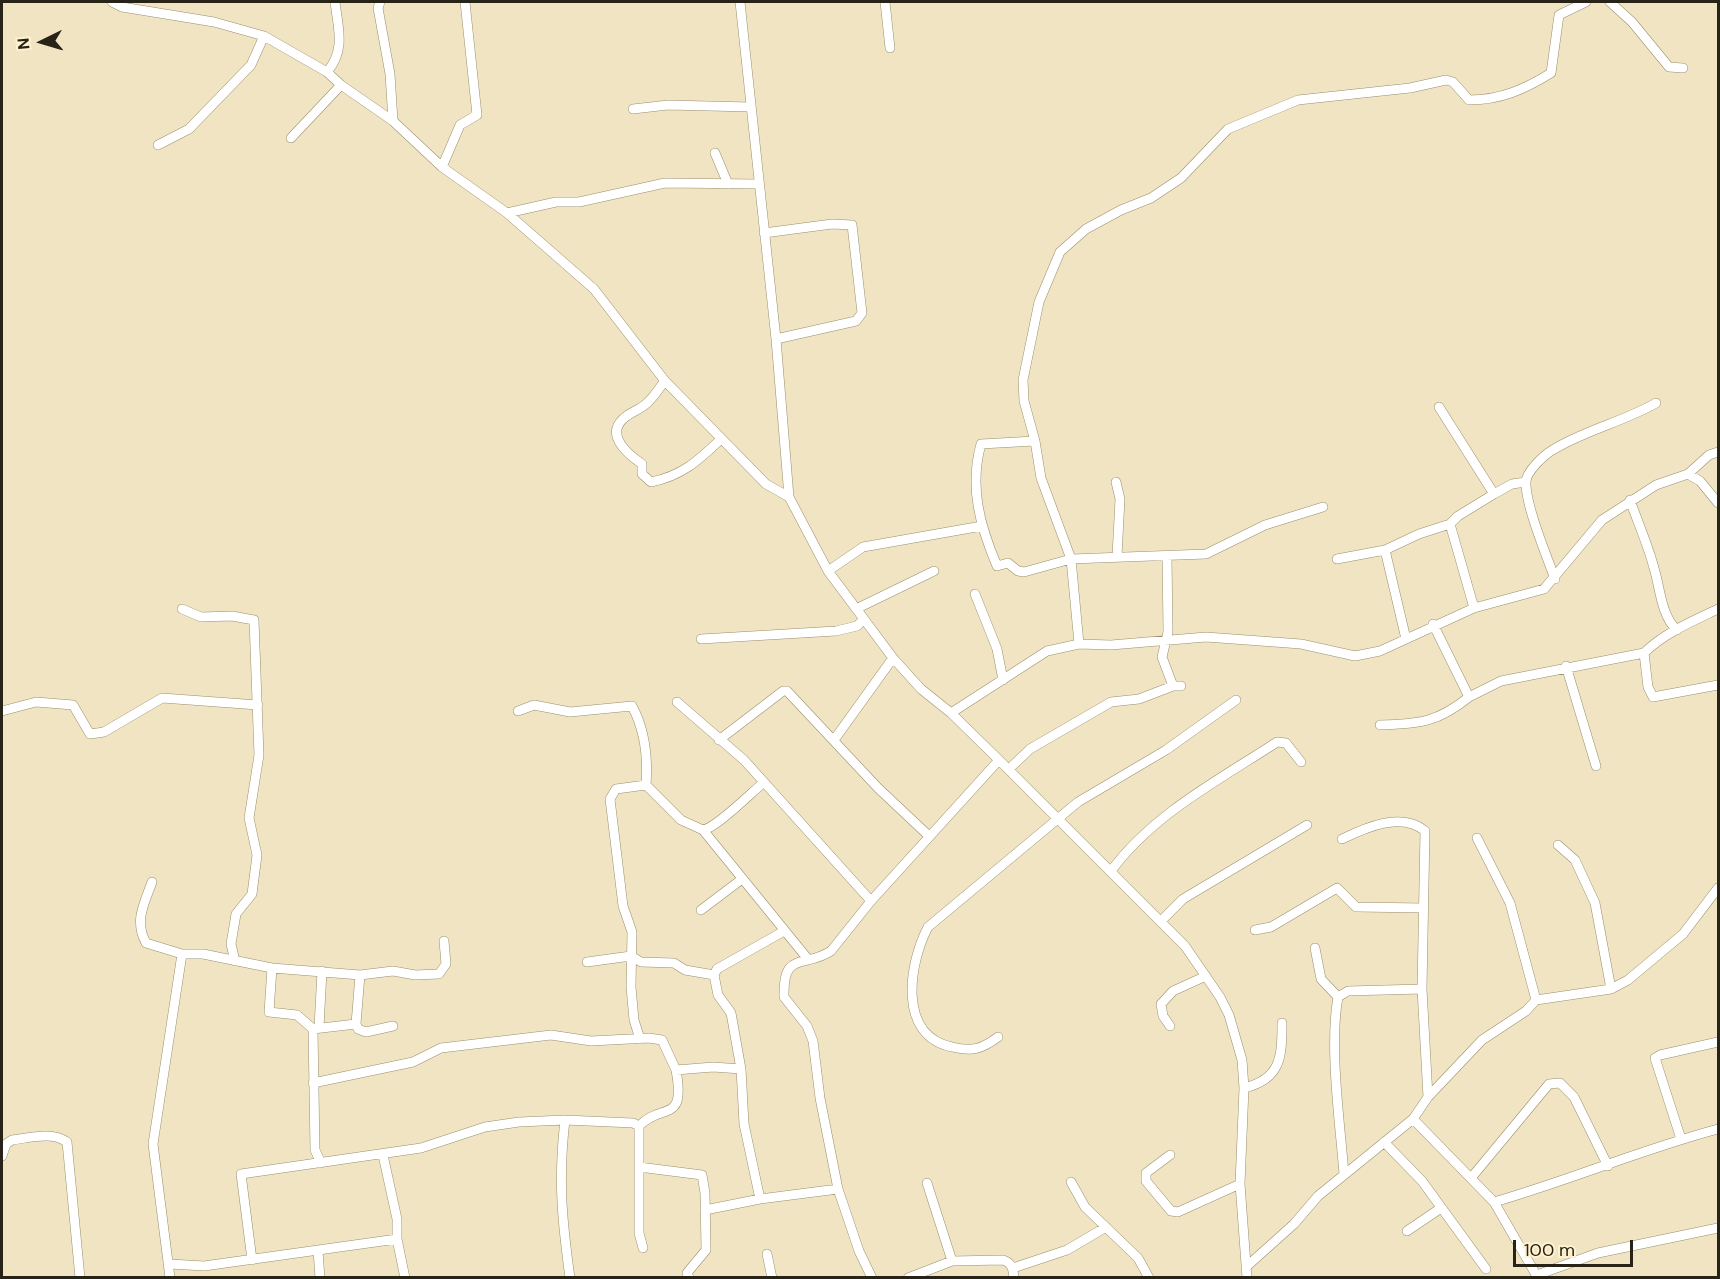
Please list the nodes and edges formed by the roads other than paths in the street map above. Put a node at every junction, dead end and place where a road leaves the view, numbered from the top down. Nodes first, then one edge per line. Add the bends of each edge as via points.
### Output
1 (112, 2) edge
2 (173, 2) edge
3 (335, 2) edge
4 (380, 2) edge
5 (465, 2) edge
6 (740, 2) edge
7 (885, 2) edge
8 (1586, 2) edge
9 (1610, 2) edge
10 (169, 12) junction
11 (264, 36) junction
12 (890, 48) dead end
13 (1683, 68) dead end
14 (327, 72) junction
15 (341, 85) junction
16 (750, 107) junction
17 (633, 109) dead end
18 (393, 121) junction
19 (291, 138) dead end
20 (158, 146) dead end
21 (715, 153) dead end
22 (442, 167) junction
23 (728, 184) junction
24 (758, 184) junction
25 (507, 213) junction
26 (764, 233) junction
27 (776, 339) junction
28 (665, 381) junction
29 (1656, 403) dead end
30 (1439, 407) dead end
31 (721, 439) junction
32 (1035, 441) junction
33 (1719, 452) edge
34 (1688, 474) junction
35 (1116, 482) dead end
36 (1526, 482) junction
37 (1494, 494) junction
38 (789, 497) junction
39 (1630, 500) junction
40 (1719, 503) edge
41 (1323, 507) dead end
42 (1450, 524) junction
43 (982, 526) junction
44 (1385, 550) junction
45 (1117, 556) junction
46 (1167, 556) junction
47 (1071, 559) junction
48 (1337, 559) dead end
49 (828, 571) junction
50 (934, 571) dead end
51 (1555, 579) junction
52 (975, 594) dead end
53 (858, 608) junction
54 (1474, 608) junction
55 (183, 609) dead end
56 (1719, 609) edge
57 (864, 619) junction
58 (1432, 624) junction
59 (1677, 630) junction
60 (701, 639) dead end
61 (1406, 639) junction
62 (1166, 642) junction
63 (1079, 644) junction
64 (1644, 653) junction
65 (892, 657) junction
66 (1566, 666) junction
67 (1004, 680) junction
68 (1719, 685) edge
69 (1469, 697) junction
70 (1236, 700) dead end
71 (677, 702) dead end
72 (258, 705) junction
73 (2, 711) edge
74 (518, 711) dead end
75 (951, 713) junction
76 (1380, 725) dead end
77 (719, 740) junction
78 (834, 740) junction
79 (999, 760) junction
80 (1301, 762) dead end
81 (1596, 766) dead end
82 (1009, 769) junction
83 (763, 783) junction
84 (646, 785) junction
85 (1060, 820) junction
86 (1307, 825) dead end
87 (703, 830) junction
88 (929, 836) junction
89 (1477, 838) dead end
90 (1342, 839) dead end
91 (1558, 844) dead end
92 (1111, 871) junction
93 (742, 879) junction
94 (152, 882) dead end
95 (1719, 888) edge
96 (871, 901) junction
97 (1424, 908) junction
98 (701, 910) dead end
99 (1161, 921) junction
100 (1255, 930) dead end
101 (784, 931) junction
102 (444, 941) dead end
103 (1315, 948) dead end
104 (182, 954) junction
105 (631, 956) junction
106 (807, 958) junction
107 (235, 961) junction
108 (587, 962) dead end
109 (272, 968) junction
110 (322, 971) junction
111 (360, 975) junction
112 (714, 975) junction
113 (1206, 976) junction
114 (1422, 989) junction
115 (1611, 989) junction
116 (1338, 997) junction
117 (1536, 1000) junction
118 (1282, 1023) dead end
119 (356, 1024) junction
120 (393, 1026) dead end
121 (1170, 1026) dead end
122 (316, 1028) junction
123 (998, 1037) dead end
124 (640, 1039) junction
125 (1719, 1042) edge
126 (676, 1070) junction
127 (741, 1070) junction
128 (313, 1083) junction
129 (1244, 1088) junction
130 (1428, 1097) junction
131 (1413, 1119) junction
132 (565, 1120) junction
133 (639, 1126) junction
134 (1719, 1129) edge
135 (1681, 1139) junction
136 (1384, 1142) junction
137 (383, 1155) junction
138 (1170, 1155) dead end
139 (2, 1156) edge
140 (321, 1163) junction
141 (1608, 1166) junction
142 (639, 1167) junction
143 (1344, 1174) junction
144 (1471, 1178) junction
145 (1071, 1182) dead end
146 (927, 1183) dead end
147 (1240, 1184) junction
148 (838, 1189) junction
149 (760, 1199) junction
150 (1494, 1202) junction
151 (1441, 1208) junction
152 (705, 1210) junction
153 (1106, 1227) junction
154 (1719, 1228) edge
155 (1407, 1231) dead end
156 (397, 1239) junction
157 (643, 1248) dead end
158 (318, 1251) junction
159 (767, 1254) dead end
160 (252, 1260) junction
161 (952, 1261) junction
162 (170, 1264) junction
163 (1246, 1267) junction
164 (1486, 1269) dead end
165 (1014, 1273) edge
166 (1537, 1276) edge
167 (80, 1278) edge
168 (170, 1278) edge
169 (320, 1278) edge
170 (405, 1278) edge
171 (570, 1278) edge
172 (688, 1278) edge
173 (772, 1278) edge
174 (872, 1278) edge
175 (908, 1278) edge
176 (1149, 1278) edge
177 (1247, 1278) edge

1 - 10 street via 122,7
2 - 10 street
3 - 14 street via 338,60
4 - 18 street
5 - 22 street via 477,115 460,125
6 - 16 street
7 - 12 street
8 - 32 street via 1559,15 1551,73 1513,94 1469,100 1453,82 1437,81 1410,88 1298,100 1228,129 1181,178 1151,198 1086,229 1060,252 1030,336 1024,401
9 - 13 street via 1632,22 1669,68
10 - 11 street
11 - 14 street
11 - 20 street via 251,65 189,129
14 - 15 street
15 - 18 street
15 - 19 street
16 - 17 street via 668,105
16 - 24 street
18 - 22 street
21 - 23 street
22 - 25 street
23 - 24 street
23 - 25 street via 664,183
24 - 26 street
25 - 28 street via 594,289
26 - 27 street
26 - 27 street via 852,225 862,313 856,321
27 - 38 street
28 - 31 street
28 - 31 street via 617,429 624,451 642,464 642,474 651,482 672,478 696,463
29 - 36 street via 1550,451 1529,473
30 - 37 street
31 - 38 street via 766,484
32 - 43 street via 981,444 974,487
32 - 47 street via 1041,478
33 - 34 street via 1709,455
34 - 39 street via 1656,485
34 - 40 street
35 - 45 street via 1120,499
36 - 37 street via 1512,484
36 - 51 street
37 - 42 street
38 - 49 street
39 - 51 street via 1602,520
39 - 59 street via 1666,610
41 - 46 street via 1265,525 1206,554
42 - 44 street
42 - 54 street
43 - 47 street via 997,566 1008,563 1024,572
43 - 49 street via 863,547
44 - 48 street
44 - 61 street
45 - 46 street
45 - 47 street
46 - 62 street
47 - 63 street
49 - 53 street
50 - 53 street
51 - 54 street via 1544,589
52 - 67 street via 997,649
53 - 57 street
54 - 58 street
55 - 72 street via 201,617 254,620
56 - 59 street
57 - 60 street via 856,626 836,631
57 - 65 street
58 - 61 street
58 - 69 street
59 - 64 street via 1653,643
61 - 62 street via 1380,651 1355,656 1301,644 1254,640 1206,638
62 - 63 street
62 - 82 street via 1162,657 1177,686 1139,699 1111,702 1030,749
63 - 67 street via 1047,651
64 - 66 street
64 - 68 street via 1653,697
65 - 75 street via 921,689
65 - 78 street
66 - 69 street via 1501,681
66 - 81 street
67 - 75 street
69 - 76 street via 1435,719
70 - 85 street via 1166,750 1092,793
71 - 77 street
72 - 73 street via 162,698 104,732 90,734 73,705 36,702
72 - 107 street via 259,754 249,818 257,855 252,894 236,914 231,944
74 - 84 street via 534,705 570,712 632,706 645,746
75 - 79 street
77 - 78 street via 785,690
77 - 83 street via 744,760
78 - 88 street
79 - 82 street
79 - 88 street
80 - 92 street via 1286,743 1277,742 1161,818 1128,847
82 - 85 street
83 - 87 street via 720,823
83 - 96 street
84 - 87 street via 681,820
84 - 105 street via 616,789 610,800 623,906 632,932
85 - 92 street
85 - 123 street via 928,927 919,944 912,996 923,1031 942,1046 967,1050 985,1047
86 - 99 street via 1183,899
87 - 93 street
88 - 96 street
89 - 117 street via 1510,903
90 - 97 street via 1375,824 1398,823 1419,826 1425,831
91 - 115 street via 1575,860 1595,903
92 - 99 street
93 - 98 street
93 - 101 street
94 - 104 street via 139,930 146,943
95 - 115 street via 1683,934 1628,980
96 - 106 street via 831,951
97 - 100 street via 1356,907 1338,888 1271,927
97 - 114 street
99 - 113 street
101 - 106 street
101 - 112 street via 717,969
102 - 111 street via 446,964 439,974 415,975 393,970
103 - 116 street via 1321,978
104 - 107 street
104 - 162 street via 153,1144
105 - 108 street
105 - 112 street via 641,962 674,963 685,970
105 - 124 street via 634,1020
106 - 148 street via 793,963 786,971 784,997 807,1026 813,1041
107 - 109 street
109 - 110 street
109 - 122 street via 269,1012 297,1015
110 - 111 street
110 - 122 street
111 - 119 street
112 - 127 street via 718,995 731,1013
113 - 121 street via 1173,991 1161,1004
113 - 129 street via 1229,1015 1242,1060
114 - 116 street via 1348,991
114 - 130 street
115 - 117 street
116 - 143 street via 1337,1084
117 - 130 street via 1482,1040
118 - 129 street via 1282,1052 1276,1068 1265,1080
119 - 120 street via 366,1032
119 - 122 street
122 - 128 street
124 - 126 street via 662,1040
124 - 128 street via 591,1041 550,1035 441,1048 414,1062
125 - 135 street via 1656,1058
126 - 127 street
126 - 133 street via 675,1106
127 - 149 street via 744,1124
128 - 140 street via 315,1150
129 - 147 street
130 - 131 street
131 - 136 street
131 - 144 street
132 - 133 street
132 - 137 street via 485,1127 421,1148
132 - 171 street via 561,1209
133 - 142 street
134 - 135 street
135 - 141 street
136 - 143 street
136 - 151 street via 1422,1181
137 - 140 street
137 - 156 street via 397,1219
138 - 147 street via 1146,1173 1146,1181 1171,1211 1178,1212
139 - 167 street via 12,1140 49,1136 67,1142
140 - 160 street via 241,1174
141 - 144 street via 1574,1097 1560,1083 1549,1083
141 - 150 street
142 - 152 street via 702,1175
142 - 157 street via 639,1233
143 - 163 street
144 - 150 street
145 - 153 street via 1085,1207
146 - 161 street
147 - 163 street
148 - 149 street
148 - 174 street
149 - 152 street
150 - 166 street
151 - 155 street
151 - 164 street
152 - 172 street via 706,1250 693,1262
153 - 165 street via 1067,1250
153 - 176 street via 1138,1258
154 - 166 street via 1598,1252
156 - 158 street
156 - 170 street
158 - 160 street
158 - 169 street
159 - 173 street
160 - 162 street via 204,1266
161 - 165 street via 1003,1260 1009,1262
161 - 175 street
162 - 168 street
163 - 177 street

